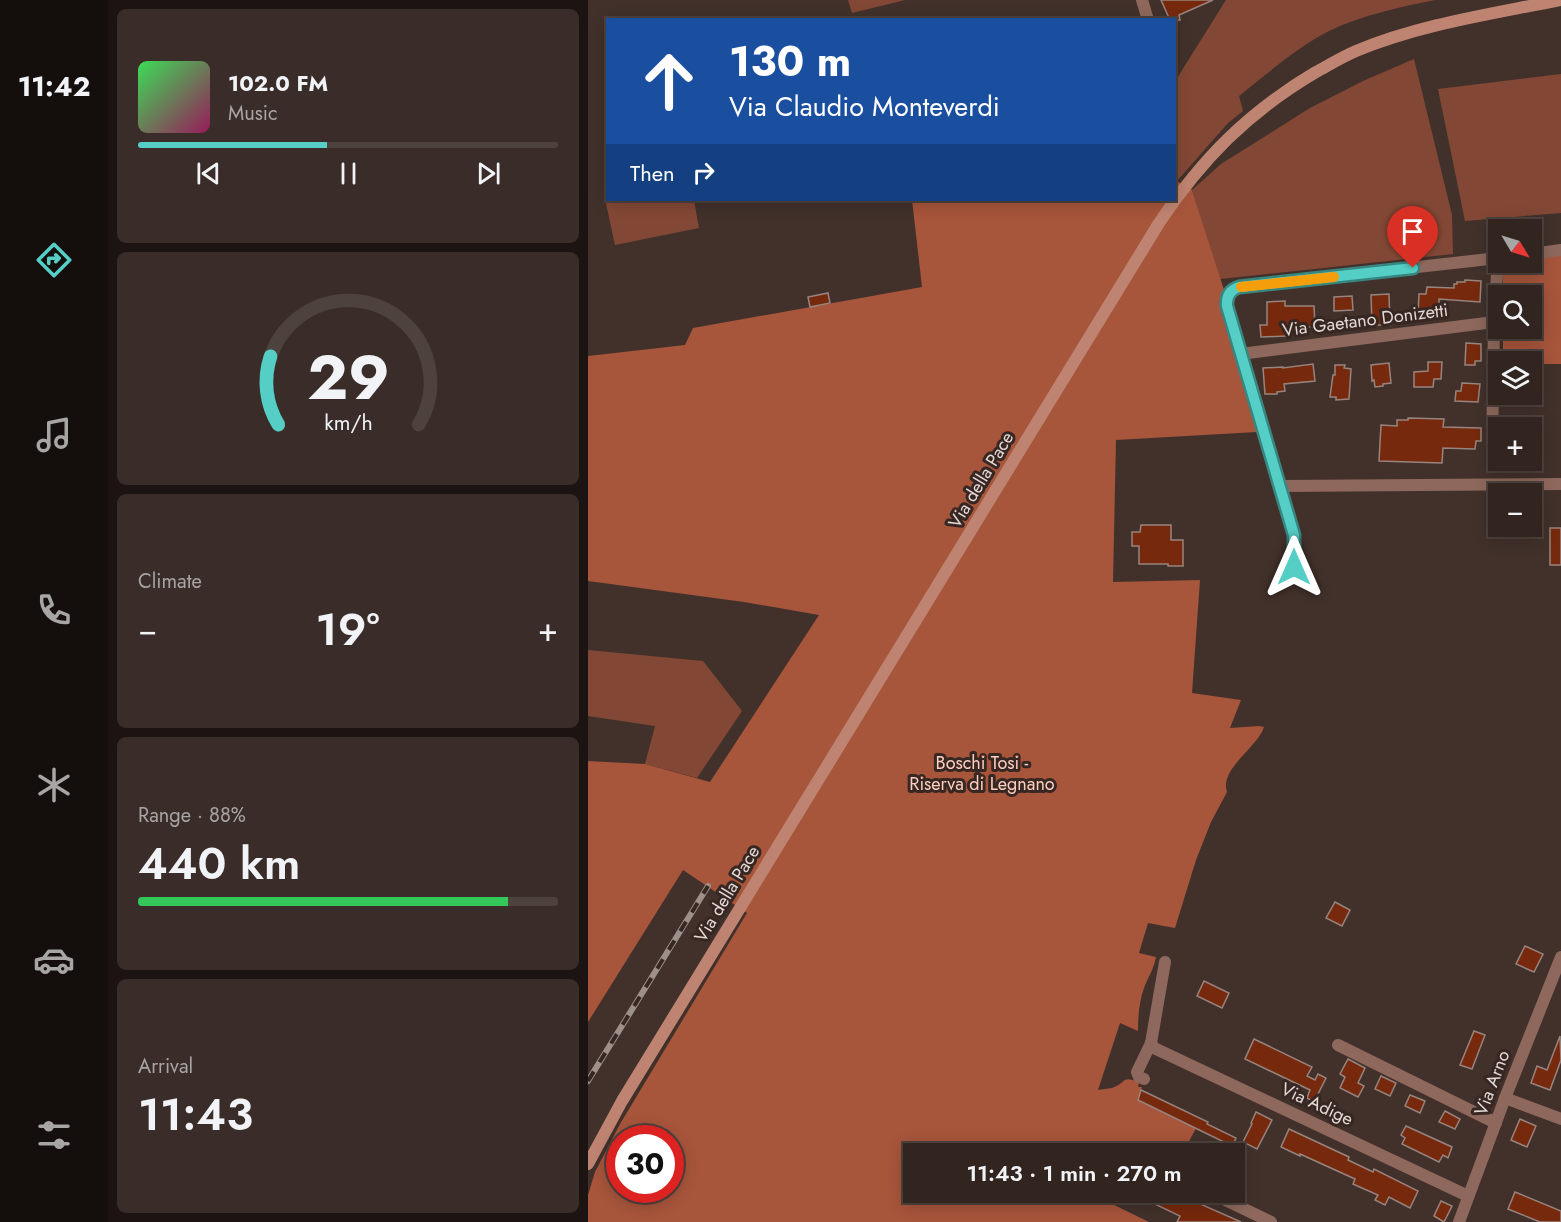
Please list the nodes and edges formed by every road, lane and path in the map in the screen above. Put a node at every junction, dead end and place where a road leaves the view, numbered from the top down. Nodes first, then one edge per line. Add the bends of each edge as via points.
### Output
1 (1142, 0) edge
2 (1560, 0) edge
3 (1147, 18) edge
4 (1176, 199) edge
5 (1174, 201) edge
6 (1561, 250) edge
7 (1542, 253) edge
8 (1488, 259) edge
9 (1488, 323) edge
10 (1494, 339) edge
11 (1240, 354) junction
12 (1493, 417) edge
13 (1561, 484) edge
14 (1280, 486) junction
15 (1294, 567) dead end
16 (1561, 957) edge
17 (1165, 962) dead end
18 (1151, 1043) junction
19 (1338, 1045) dead end
20 (1144, 1079) dead end
21 (1505, 1098) junction
22 (1561, 1119) edge
23 (1496, 1123) junction
24 (588, 1164) edge
25 (1468, 1196) junction
26 (1232, 1203) edge
27 (1271, 1222) edge
28 (1459, 1222) edge

1 - 3 street
2 - 4 main road, Via della Pace via 1418,30 1355,52 1300,81 1234,132
5 - 24 main road, Via della Pace via 628,1091
6 - 7 street
8 - 11 street via 1234,289 1227,296 1227,306
9 - 11 street, Via Gaetano Donizetti
10 - 12 street
11 - 14 street
13 - 14 street
14 - 15 street via 1294,535
16 - 21 street, Via Arno
17 - 18 street
18 - 20 street via 1137,1072
18 - 25 street, Via Adige via 1154,1048
19 - 23 street
21 - 22 street
21 - 23 street, Via Arno
23 - 25 street, Via Arno
25 - 28 street, Via Arno
26 - 27 street

